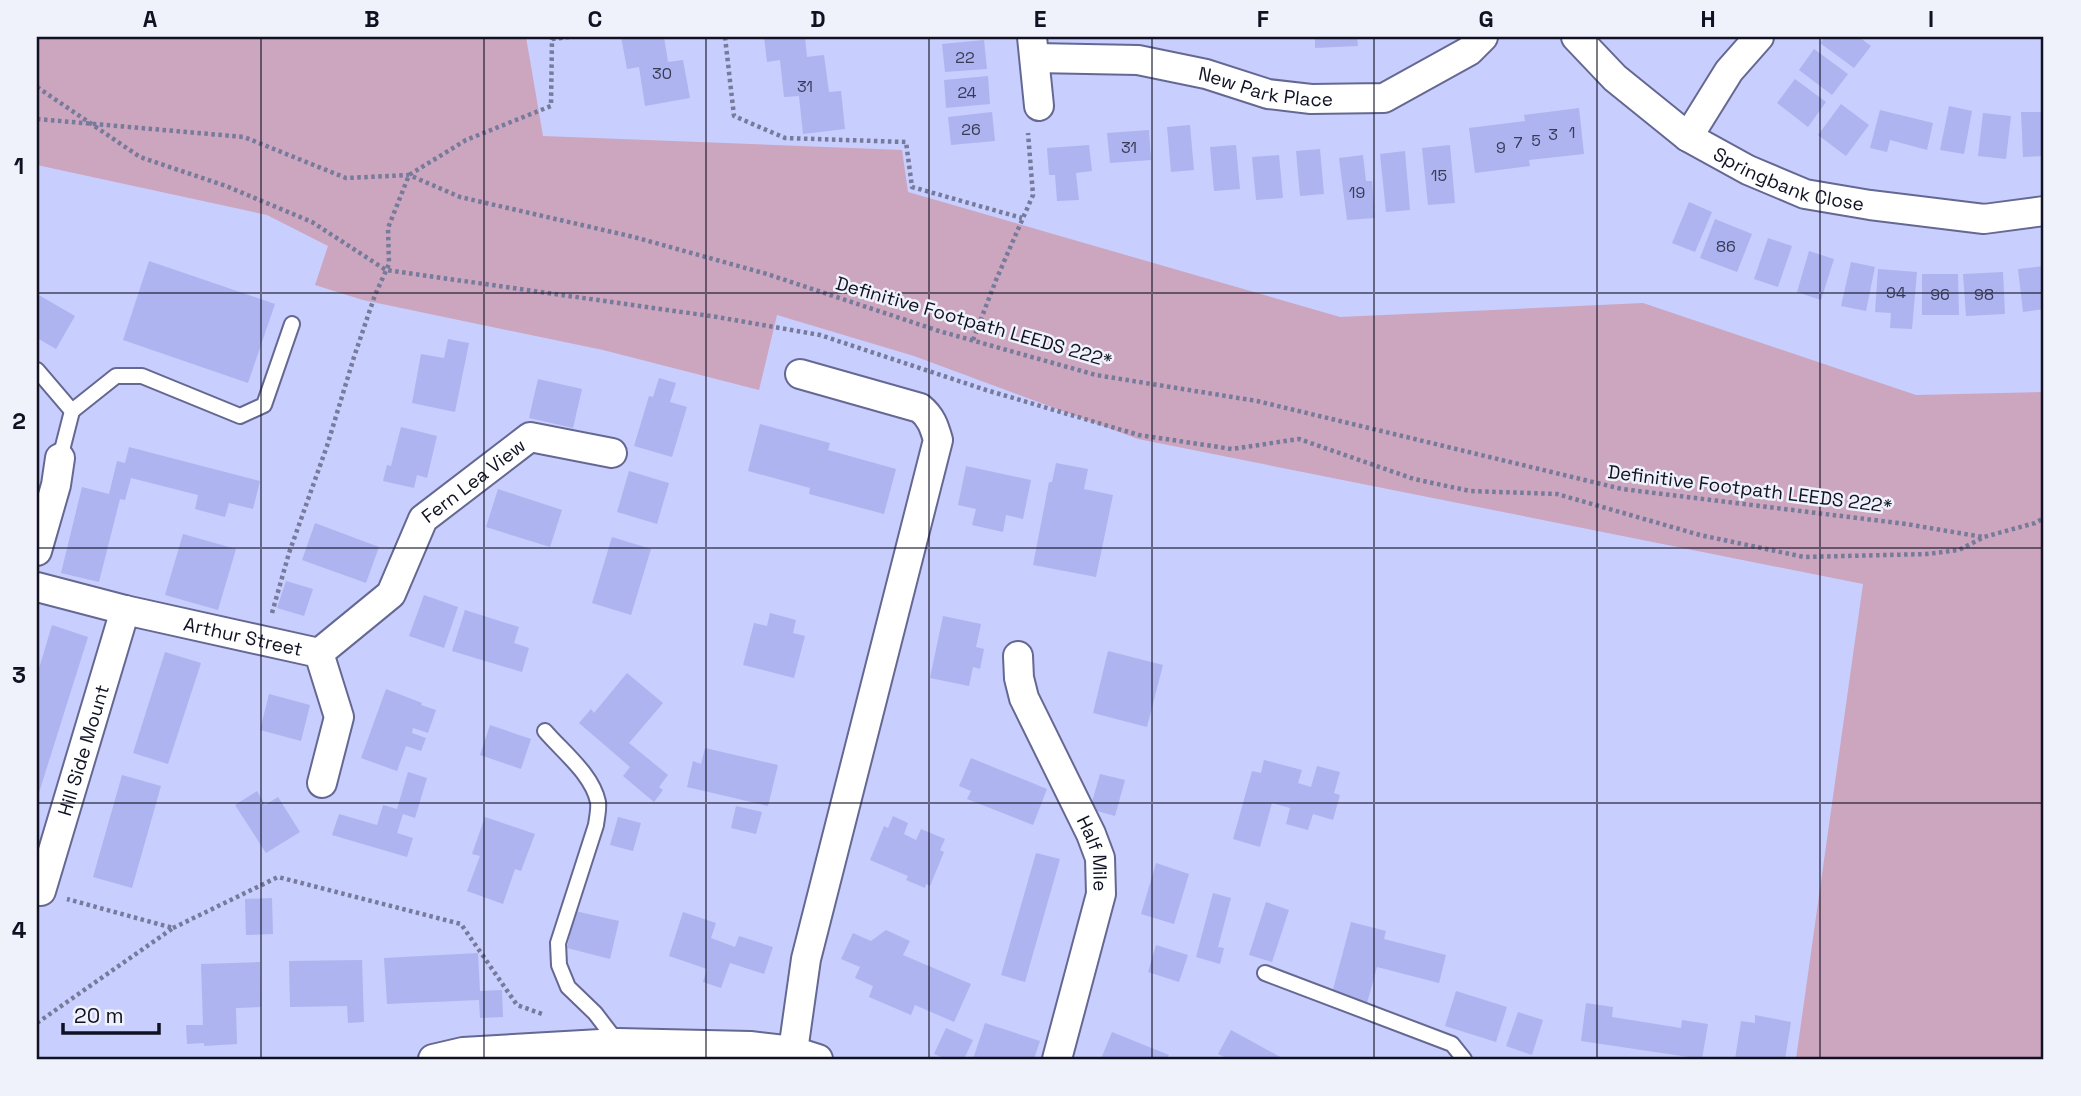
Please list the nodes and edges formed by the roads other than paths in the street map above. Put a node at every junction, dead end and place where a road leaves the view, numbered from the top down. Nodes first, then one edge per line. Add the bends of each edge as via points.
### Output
1 (1483, 37) edge
2 (1576, 37) edge
3 (1759, 37) edge
4 (1034, 48) edge
5 (1039, 106) road end
6 (1688, 137) junction
7 (2044, 211) edge
8 (292, 324) dead end
9 (37, 370) edge
10 (800, 374) dead end
11 (72, 411) junction
12 (612, 453) dead end
13 (61, 458) joint
14 (37, 551) edge
15 (37, 587) edge
16 (125, 610) junction
17 (319, 653) junction
18 (1018, 656) dead end
19 (545, 732) dead end
20 (322, 783) dead end
21 (41, 891) road end
22 (1265, 974) dead end
23 (618, 1043) junction
24 (806, 1055) edge
25 (433, 1059) edge
26 (1057, 1059) edge
27 (1464, 1059) edge

1 - 4 street, New Park Place via 1469,51 1384,98 1311,99 1268,94 1206,74 1138,60
2 - 6 street, Springbank Close via 1615,78
3 - 6 street via 1729,71
4 - 5 street, New Park Place
6 - 7 street, Springbank Close via 1805,194 1984,219
8 - 11 lane via 264,405 240,416 142,376 116,376
9 - 11 lane
10 - 24 street via 920,408 929,415 937,440 806,959
11 - 13 lane
12 - 17 street, Fern Lea View via 530,437 423,519 391,594
13 - 14 street
15 - 16 street, Arthur Street
16 - 17 street, Arthur Street
16 - 21 street, Hill Side Mount
17 - 20 street, Arthur Street via 339,717
18 - 26 street, Half Mile via 1024,698 1100,858 1101,894
19 - 23 lane via 584,774 599,805 558,943 559,965 568,987
22 - 27 lane via 1452,1044
23 - 24 street via 750,1046
23 - 25 street via 463,1052

